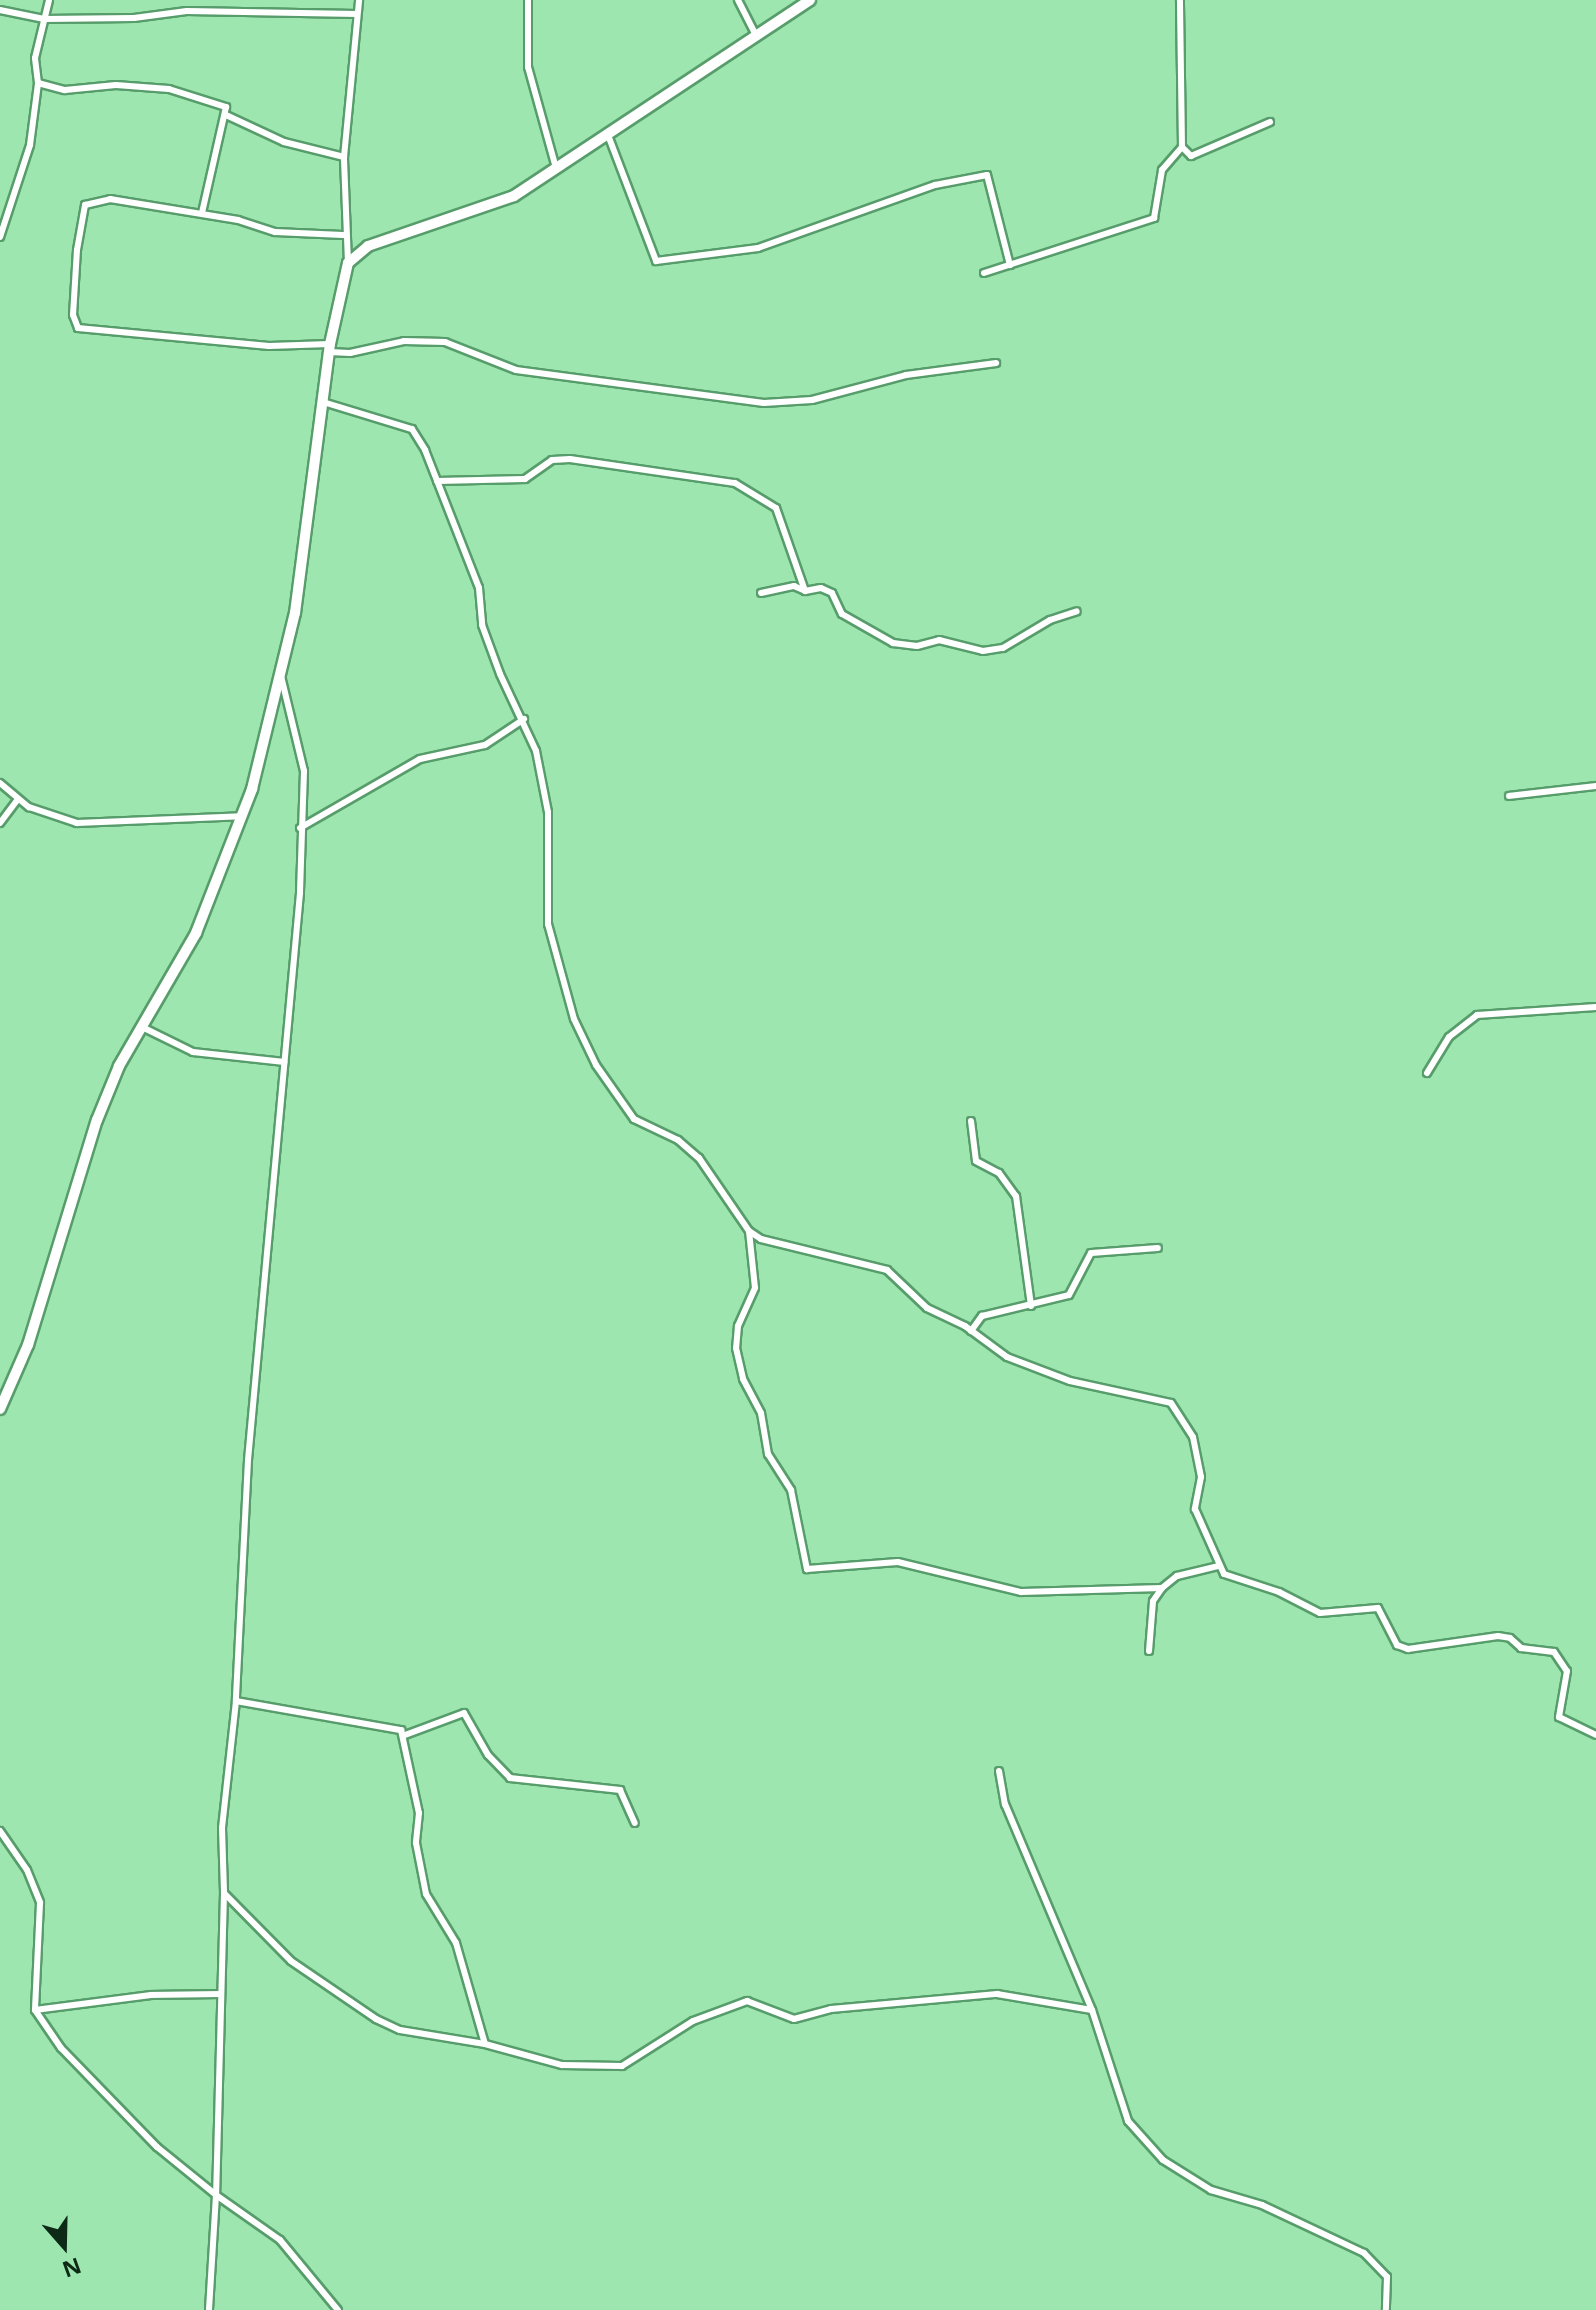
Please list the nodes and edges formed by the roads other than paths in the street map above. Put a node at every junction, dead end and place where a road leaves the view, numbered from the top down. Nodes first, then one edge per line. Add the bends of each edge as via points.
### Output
1 (49, 0) edge
2 (270, 0) edge
3 (359, 0) edge
4 (528, 0) edge
5 (738, 0) edge
6 (810, 0) edge
7 (1180, 0) edge
8 (0, 10) edge
9 (268, 10) junction
10 (357, 14) junction
11 (44, 19) junction
12 (755, 34) junction
13 (38, 83) junction
14 (226, 115) junction
15 (1270, 122) dead end
16 (608, 135) junction
17 (1182, 147) junction
18 (344, 157) junction
19 (556, 171) junction
20 (202, 213) junction
21 (343, 235) junction
22 (0, 237) edge
23 (348, 263) junction
24 (1010, 265) junction
25 (984, 273) dead end
26 (329, 348) junction
27 (996, 363) dead end
28 (323, 402) junction
29 (437, 481) junction
30 (805, 591) junction
31 (761, 593) dead end
32 (1077, 611) dead end
33 (281, 676) junction
34 (524, 719) junction
35 (0, 783) edge
36 (1596, 786) edge
37 (1509, 796) dead end
38 (18, 799) junction
39 (241, 816) junction
40 (0, 823) edge
41 (299, 828) junction
42 (1596, 1007) edge
43 (141, 1027) junction
44 (284, 1062) junction
45 (1427, 1073) dead end
46 (971, 1121) dead end
47 (749, 1231) junction
48 (1158, 1248) dead end
49 (1031, 1306) junction
50 (971, 1331) junction
51 (0, 1409) edge
52 (1218, 1566) junction
53 (1162, 1588) junction
54 (1149, 1651) dead end
55 (236, 1701) junction
56 (405, 1735) junction
57 (1596, 1735) edge
58 (999, 1771) dead end
59 (635, 1823) dead end
60 (0, 1831) edge
61 (224, 1893) junction
62 (218, 1994) junction
63 (35, 2010) junction
64 (1092, 2010) junction
65 (485, 2044) junction
66 (216, 2195) junction
67 (209, 2310) edge
68 (338, 2310) edge
69 (1386, 2310) edge

1 - 11 street
2 - 9 street
3 - 10 street
4 - 19 street via 532,92
5 - 12 street
6 - 12 main road
7 - 17 street
8 - 11 street
9 - 10 street
9 - 11 street
10 - 18 street
11 - 13 street via 35,58
12 - 16 main road
13 - 14 street via 65,90 116,85 169,89 218,102
13 - 22 street via 25,168
14 - 18 street via 284,142
14 - 20 street
15 - 17 street via 1195,155 1187,156
16 - 19 main road
16 - 24 street via 656,261 758,248 935,185 987,175
17 - 24 street via 1162,170 1151,221
18 - 21 street
19 - 23 main road via 475,213 368,246
20 - 21 street via 275,232
20 - 26 street via 110,199 85,205 74,287 78,328
21 - 23 street
23 - 26 main road
24 - 25 street
26 - 27 street via 350,353 404,341 445,342 516,370 764,403 812,400 906,375
26 - 28 main road
28 - 29 street via 412,429
28 - 33 main road
29 - 30 street via 525,479 552,460 570,459 735,483 776,508
29 - 34 street via 479,588 482,625
30 - 31 street via 794,586
30 - 32 street via 821,588 832,593 842,614 882,638 910,646 939,640 993,651
33 - 39 main road
33 - 41 street via 304,771
34 - 41 street via 485,745 420,759
34 - 47 street via 548,812 548,924 574,1019 596,1065 634,1119 678,1140 699,1158
35 - 38 street
36 - 37 street
38 - 39 street via 77,823
38 - 40 street
39 - 43 main road via 196,933
41 - 44 street via 300,893
42 - 45 street via 1477,1015 1449,1037
43 - 44 street via 193,1052
43 - 51 main road via 97,1120 28,1345
44 - 55 street via 248,1460
46 - 49 street via 976,1161 999,1173 1016,1196
47 - 50 street via 768,1241 879,1266 927,1308
47 - 53 street via 755,1288 738,1326 736,1348 743,1379 761,1413 768,1454 791,1490 807,1569 898,1562 1021,1592
48 - 49 street via 1091,1253 1069,1295
49 - 50 street via 982,1316
50 - 52 street via 1001,1355 1070,1381 1171,1403 1193,1437 1201,1477 1195,1509
52 - 53 street via 1177,1576
52 - 57 street via 1224,1574 1279,1592 1320,1613 1378,1608 1402,1647 1426,1649 1498,1636 1521,1648 1554,1652 1567,1671 1559,1717
53 - 54 street via 1153,1601
55 - 56 street via 398,1728
55 - 61 street via 222,1828
56 - 59 street via 464,1713 488,1755 510,1778 620,1790
56 - 65 street via 426,1894 456,1943
58 - 64 street via 1005,1804
60 - 63 street via 27,1870 40,1903
61 - 62 street
61 - 65 street via 263,1937 356,2008 400,2030
62 - 63 street via 151,1995
62 - 66 street via 221,2097
63 - 66 street via 61,2048 157,2147
64 - 65 street via 997,1994 831,2009 794,2019 747,2001 693,2021 622,2066 611,2067 562,2065
64 - 69 street via 1124,2112 1149,2147 1211,2190 1262,2205 1352,2244 1387,2277
66 - 67 street
66 - 68 street via 280,2240

